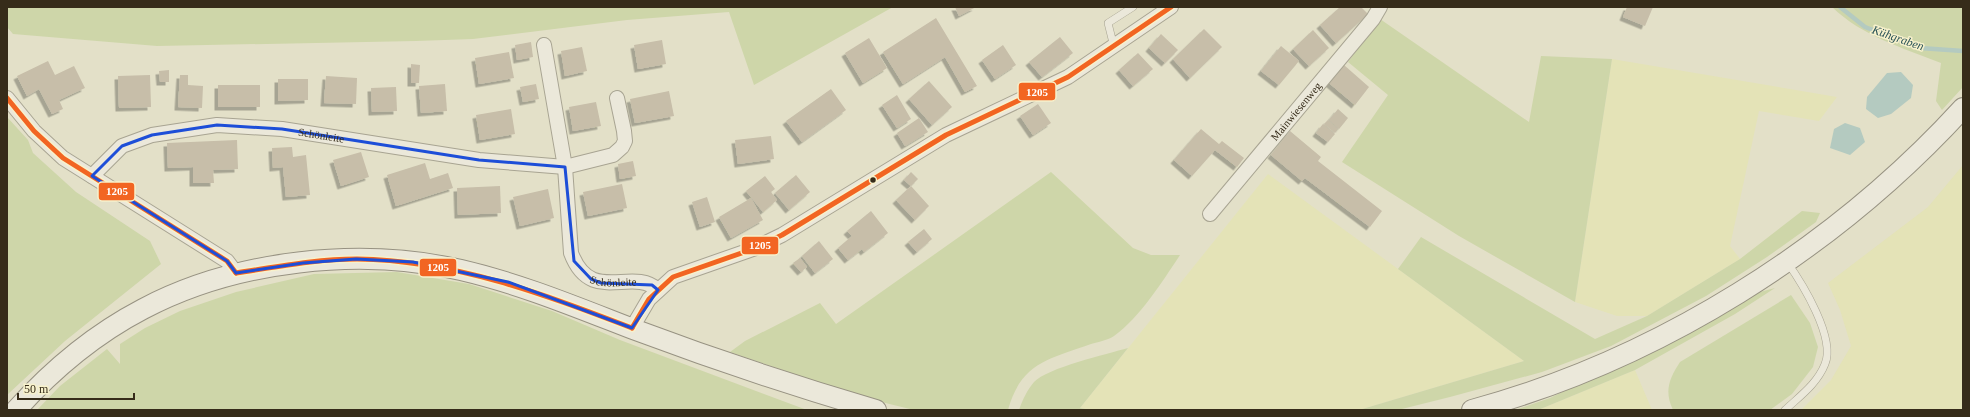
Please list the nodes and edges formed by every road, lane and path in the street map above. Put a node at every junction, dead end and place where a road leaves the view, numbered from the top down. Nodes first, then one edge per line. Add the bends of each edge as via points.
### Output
1 (1132, 7) edge
2 (1171, 7) edge
3 (1380, 7) edge
4 (544, 45) dead end
5 (1114, 47) junction
6 (7, 98) edge
7 (617, 98) dead end
8 (1963, 108) edge
9 (564, 167) junction
10 (92, 176) junction
11 (1210, 214) dead end
12 (1786, 261) junction
13 (236, 274) junction
14 (654, 295) junction
15 (632, 328) junction
16 (16, 410) edge
17 (876, 410) edge
18 (1472, 410) edge
19 (1785, 410) edge

1 - 5 lane via 1108,23
2 - 5 street
3 - 11 street, Mainwiesenweg via 1373,19
4 - 9 street, Schönleite
5 - 14 street via 1068,77 946,135 782,235 753,249 673,277
6 - 10 street via 34,131 63,158
7 - 9 street, Schönleite via 624,131 622,147 613,155
8 - 12 street via 1870,197
9 - 10 street, Schönleite via 479,160 282,129 217,125 152,135 122,146
9 - 14 street, Schönleite via 571,253 574,261 591,279 601,283 622,281 652,285
10 - 13 street via 227,261
12 - 18 street via 1739,293 1630,352 1565,380
12 - 19 lane via 1800,280 1820,322 1826,343 1826,363 1812,386
13 - 15 street via 303,263 356,259 413,262 508,282
13 - 16 street via 178,293 136,313 59,366
14 - 15 street
15 - 17 street via 764,376

